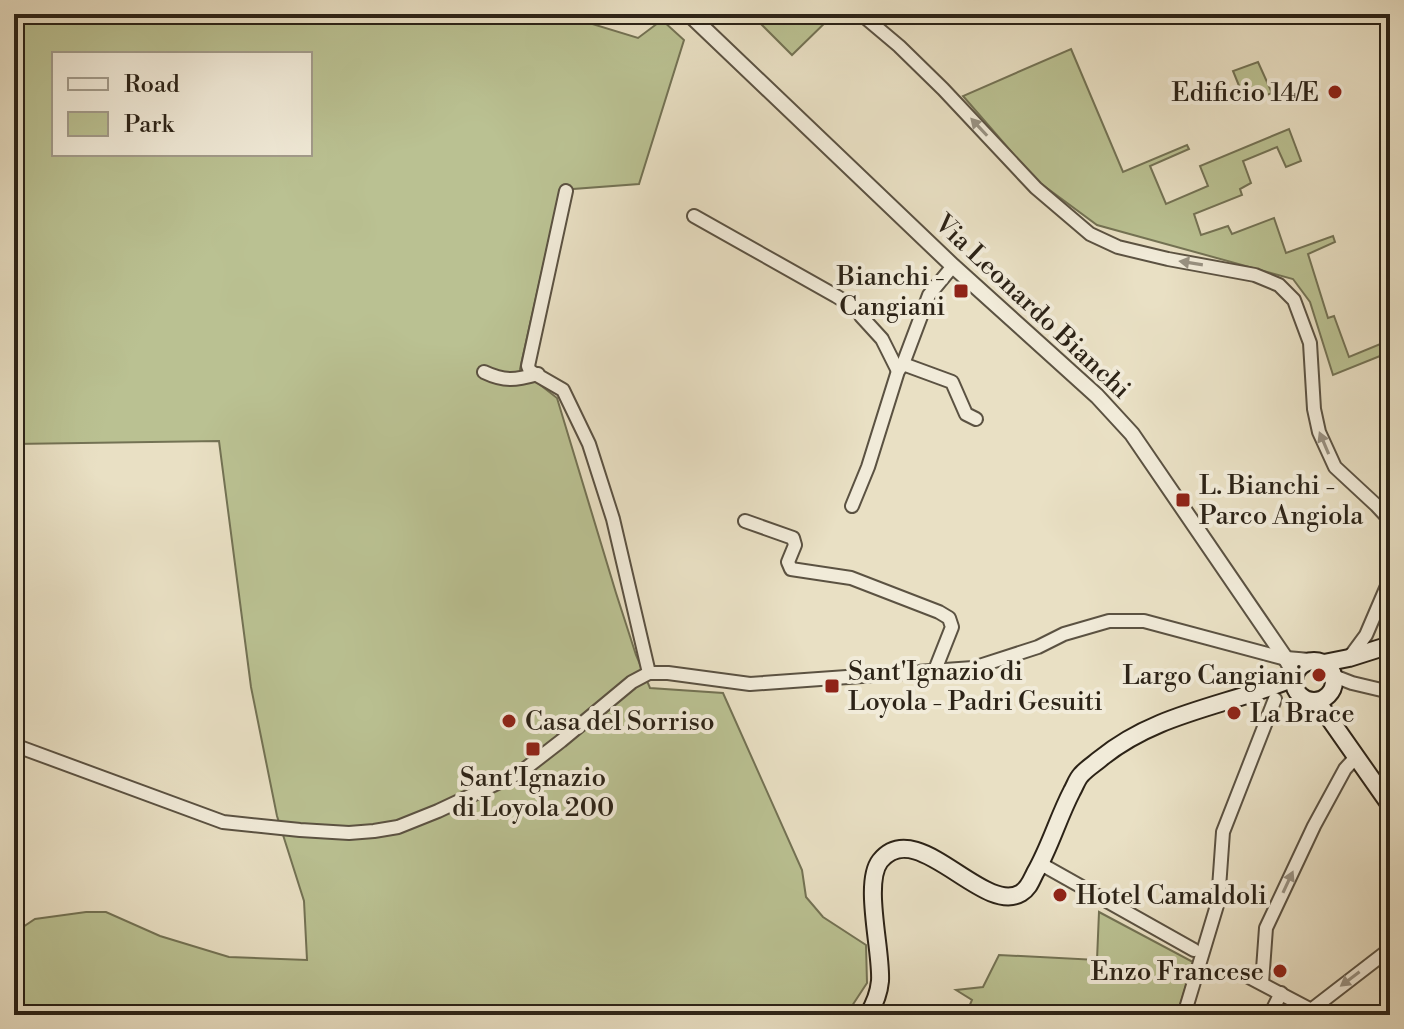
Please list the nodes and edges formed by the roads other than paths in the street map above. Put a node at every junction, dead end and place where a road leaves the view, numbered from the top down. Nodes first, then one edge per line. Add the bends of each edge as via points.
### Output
1 (689, 14) edge
2 (861, 14) edge
3 (566, 191) dead end
4 (694, 216) dead end
5 (953, 266) junction
6 (901, 368) junction
7 (484, 372) dead end
8 (538, 374) junction
9 (976, 419) dead end
10 (852, 506) dead end
11 (745, 521) dead end
12 (1390, 524) edge
13 (1390, 579) edge
14 (1390, 645) edge
15 (1349, 658) junction
16 (1286, 659) junction
17 (1323, 667) junction
18 (935, 670) junction
19 (649, 673) junction
20 (1296, 682) junction
21 (1390, 692) edge
22 (1272, 694) junction
23 (1317, 701) junction
24 (14, 745) edge
25 (1356, 757) junction
26 (1390, 805) edge
27 (1041, 864) junction
28 (1390, 949) edge
29 (1194, 950) dead end
30 (1243, 974) dead end
31 (1262, 983) junction
32 (1281, 993) junction
33 (1316, 1012) edge
34 (868, 1015) edge
35 (1184, 1015) edge
36 (1270, 1015) edge

1 - 5 street, Via Leonardo Bianchi
12 -> 2 street via 1335,467 1314,409 1310,343 1294,300 1279,285 1255,275 1118,247 1090,234 1036,188 943,89
3 - 8 street via 528,366
4 - 6 street via 859,310
5 - 6 street via 929,295
5 - 16 street, Via Leonardo Bianchi via 1132,434
6 - 9 street via 952,382 966,414
6 - 10 street
7 - 8 street via 516,380
8 - 19 street via 563,390 589,444 613,519
11 - 18 street via 793,538 791,569 851,578 949,618 952,627
13 - 15 street via 1366,635
14 - 15 main road
15 - 17 main road
16 - 17 street
16 - 18 street via 1128,619 1064,634 973,668
16 - 20 street, Via Leonardo Bianchi
17 - 20 main road via 1299,667
17 - 21 street via 1352,683
17 - 23 main road via 1332,689
18 - 19 street via 750,684
19 - 24 street via 521,772 438,811 374,831 223,822
20 - 22 main road
20 - 23 main road via 1306,699
22 - 27 main road via 1194,711 1145,729 1111,750 1080,775
22 - 35 street via 1223,832 1218,902
23 - 25 main road
25 - 26 main road
31 -> 25 street via 1266,928 1314,826
27 - 29 street
27 - 34 main road via 1025,890 1001,897 920,852 900,849 883,858 874,875 880,982
28 -> 33 street
30 - 31 street
31 - 32 street
32 - 33 street
32 - 36 street

